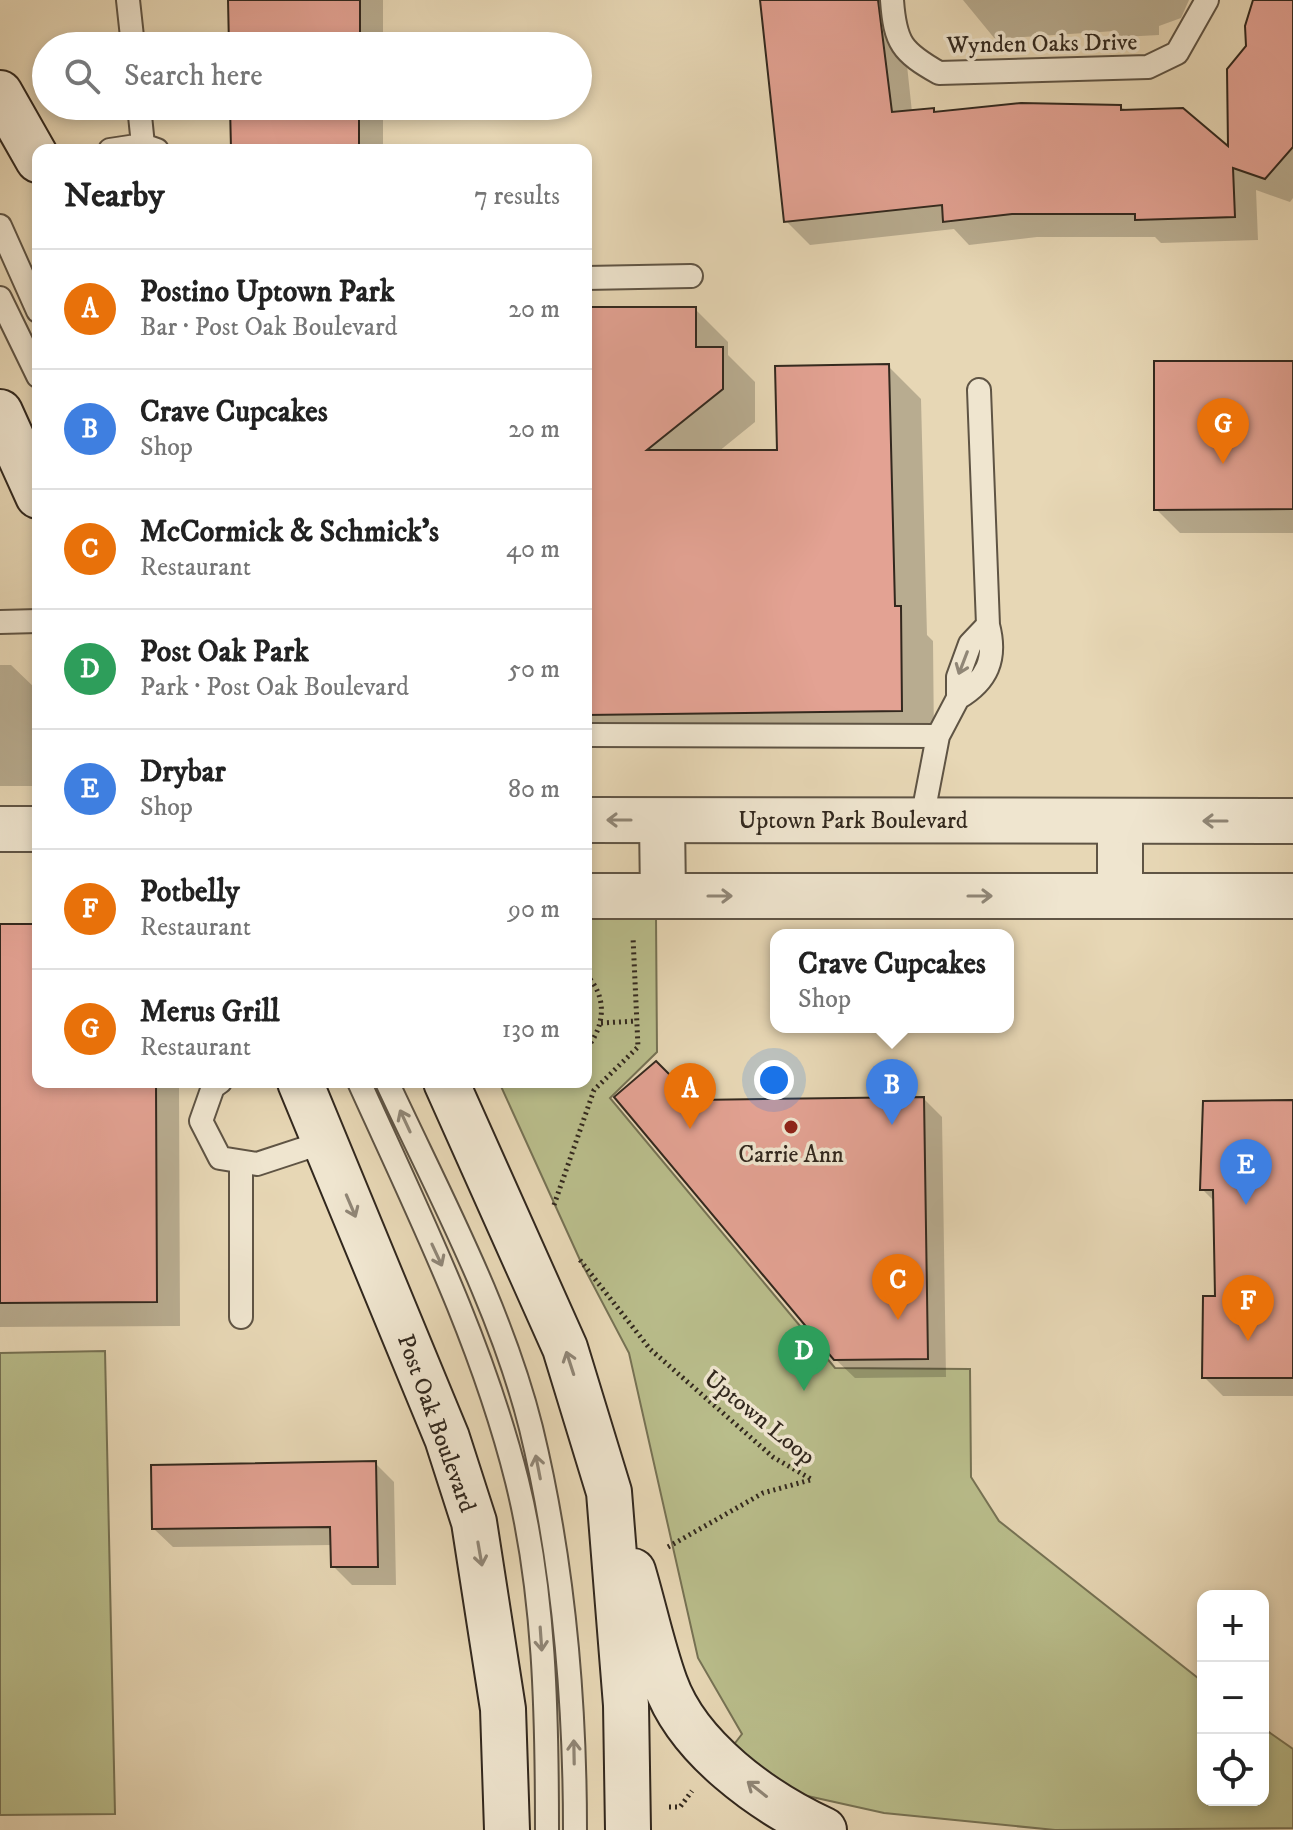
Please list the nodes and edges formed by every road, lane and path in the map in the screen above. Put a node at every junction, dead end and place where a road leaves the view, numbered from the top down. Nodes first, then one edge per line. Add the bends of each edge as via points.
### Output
1 (128, 0) edge
2 (892, 0) edge
3 (1207, 0) edge
4 (131, 32) edge
5 (0, 93) edge
6 (143, 120) edge
7 (149, 144) edge
8 (32, 149) edge
9 (0, 226) edge
10 (691, 276) dead end
11 (592, 278) edge
12 (0, 298) edge
13 (32, 298) edge
14 (32, 364) edge
15 (979, 390) dead end
16 (0, 413) edge
17 (32, 483) edge
18 (32, 621) edge
19 (0, 622) edge
20 (592, 735) edge
21 (938, 736) junction
22 (922, 819) junction
23 (592, 820) edge
24 (662, 821) junction
25 (1120, 821) junction
26 (1293, 821) edge
27 (0, 829) edge
28 (32, 829) edge
29 (592, 896) edge
30 (663, 896) junction
31 (1120, 896) junction
32 (1293, 896) edge
33 (633, 937) dead end
34 (592, 983) edge
35 (637, 1021) junction
36 (601, 1023) junction
37 (592, 1039) edge
38 (213, 1088) edge
39 (302, 1088) edge
40 (362, 1088) edge
41 (390, 1088) edge
42 (449, 1088) edge
43 (324, 1142) junction
44 (241, 1164) junction
45 (554, 1205) dead end
46 (580, 1260) dead end
47 (241, 1317) dead end
48 (609, 1492) junction
49 (662, 1552) dead end
50 (696, 1785) dead end
51 (667, 1807) dead end
52 (507, 1830) edge
53 (547, 1830) edge
54 (575, 1830) edge
55 (628, 1830) edge
56 (824, 1830) edge

1 - 4 lane
2 - 3 lane, Wynden Oaks Drive via 894,28 910,57 939,73 1148,67 1177,53
5 - 8 main road
6 - 7 lane
9 - 13 lane
10 - 11 lane
12 - 14 lane
15 - 21 lane via 991,660 980,682 958,698
16 - 17 main road
18 - 19 lane
20 - 21 lane
21 - 22 lane
22 - 24 main road, Uptown Park Boulevard
22 - 25 main road, Uptown Park Boulevard
24 -> 23 main road, Uptown Park Boulevard
24 - 30 main road
26 -> 25 main road, Uptown Park Boulevard
25 - 31 main road
27 - 28 main road
29 - 30 main road
30 -> 31 main road
31 - 32 main road
33 - 35 path
34 - 36 path via 598,991
35 - 36 path
35 - 45 path via 638,1047 594,1090
36 - 37 path
38 - 44 lane via 201,1121 220,1158
39 - 43 main road, Post Oak Boulevard
40 -> 53 lane via 450,1283 486,1375 517,1481 542,1643
54 -> 41 lane via 572,1696 556,1557 530,1426 479,1285
48 -> 42 main road via 565,1348
43 - 44 lane via 280,1158
43 -> 52 main road, Post Oak Boulevard via 447,1438 474,1522 503,1709
44 - 47 lane
46 - 49 path, Uptown Loop via 650,1349 773,1457 811,1479 763,1493
48 - 55 main road via 626,1705
56 -> 48 main road via 763,1794 716,1756 683,1719 665,1684
50 - 51 path via 680,1807

